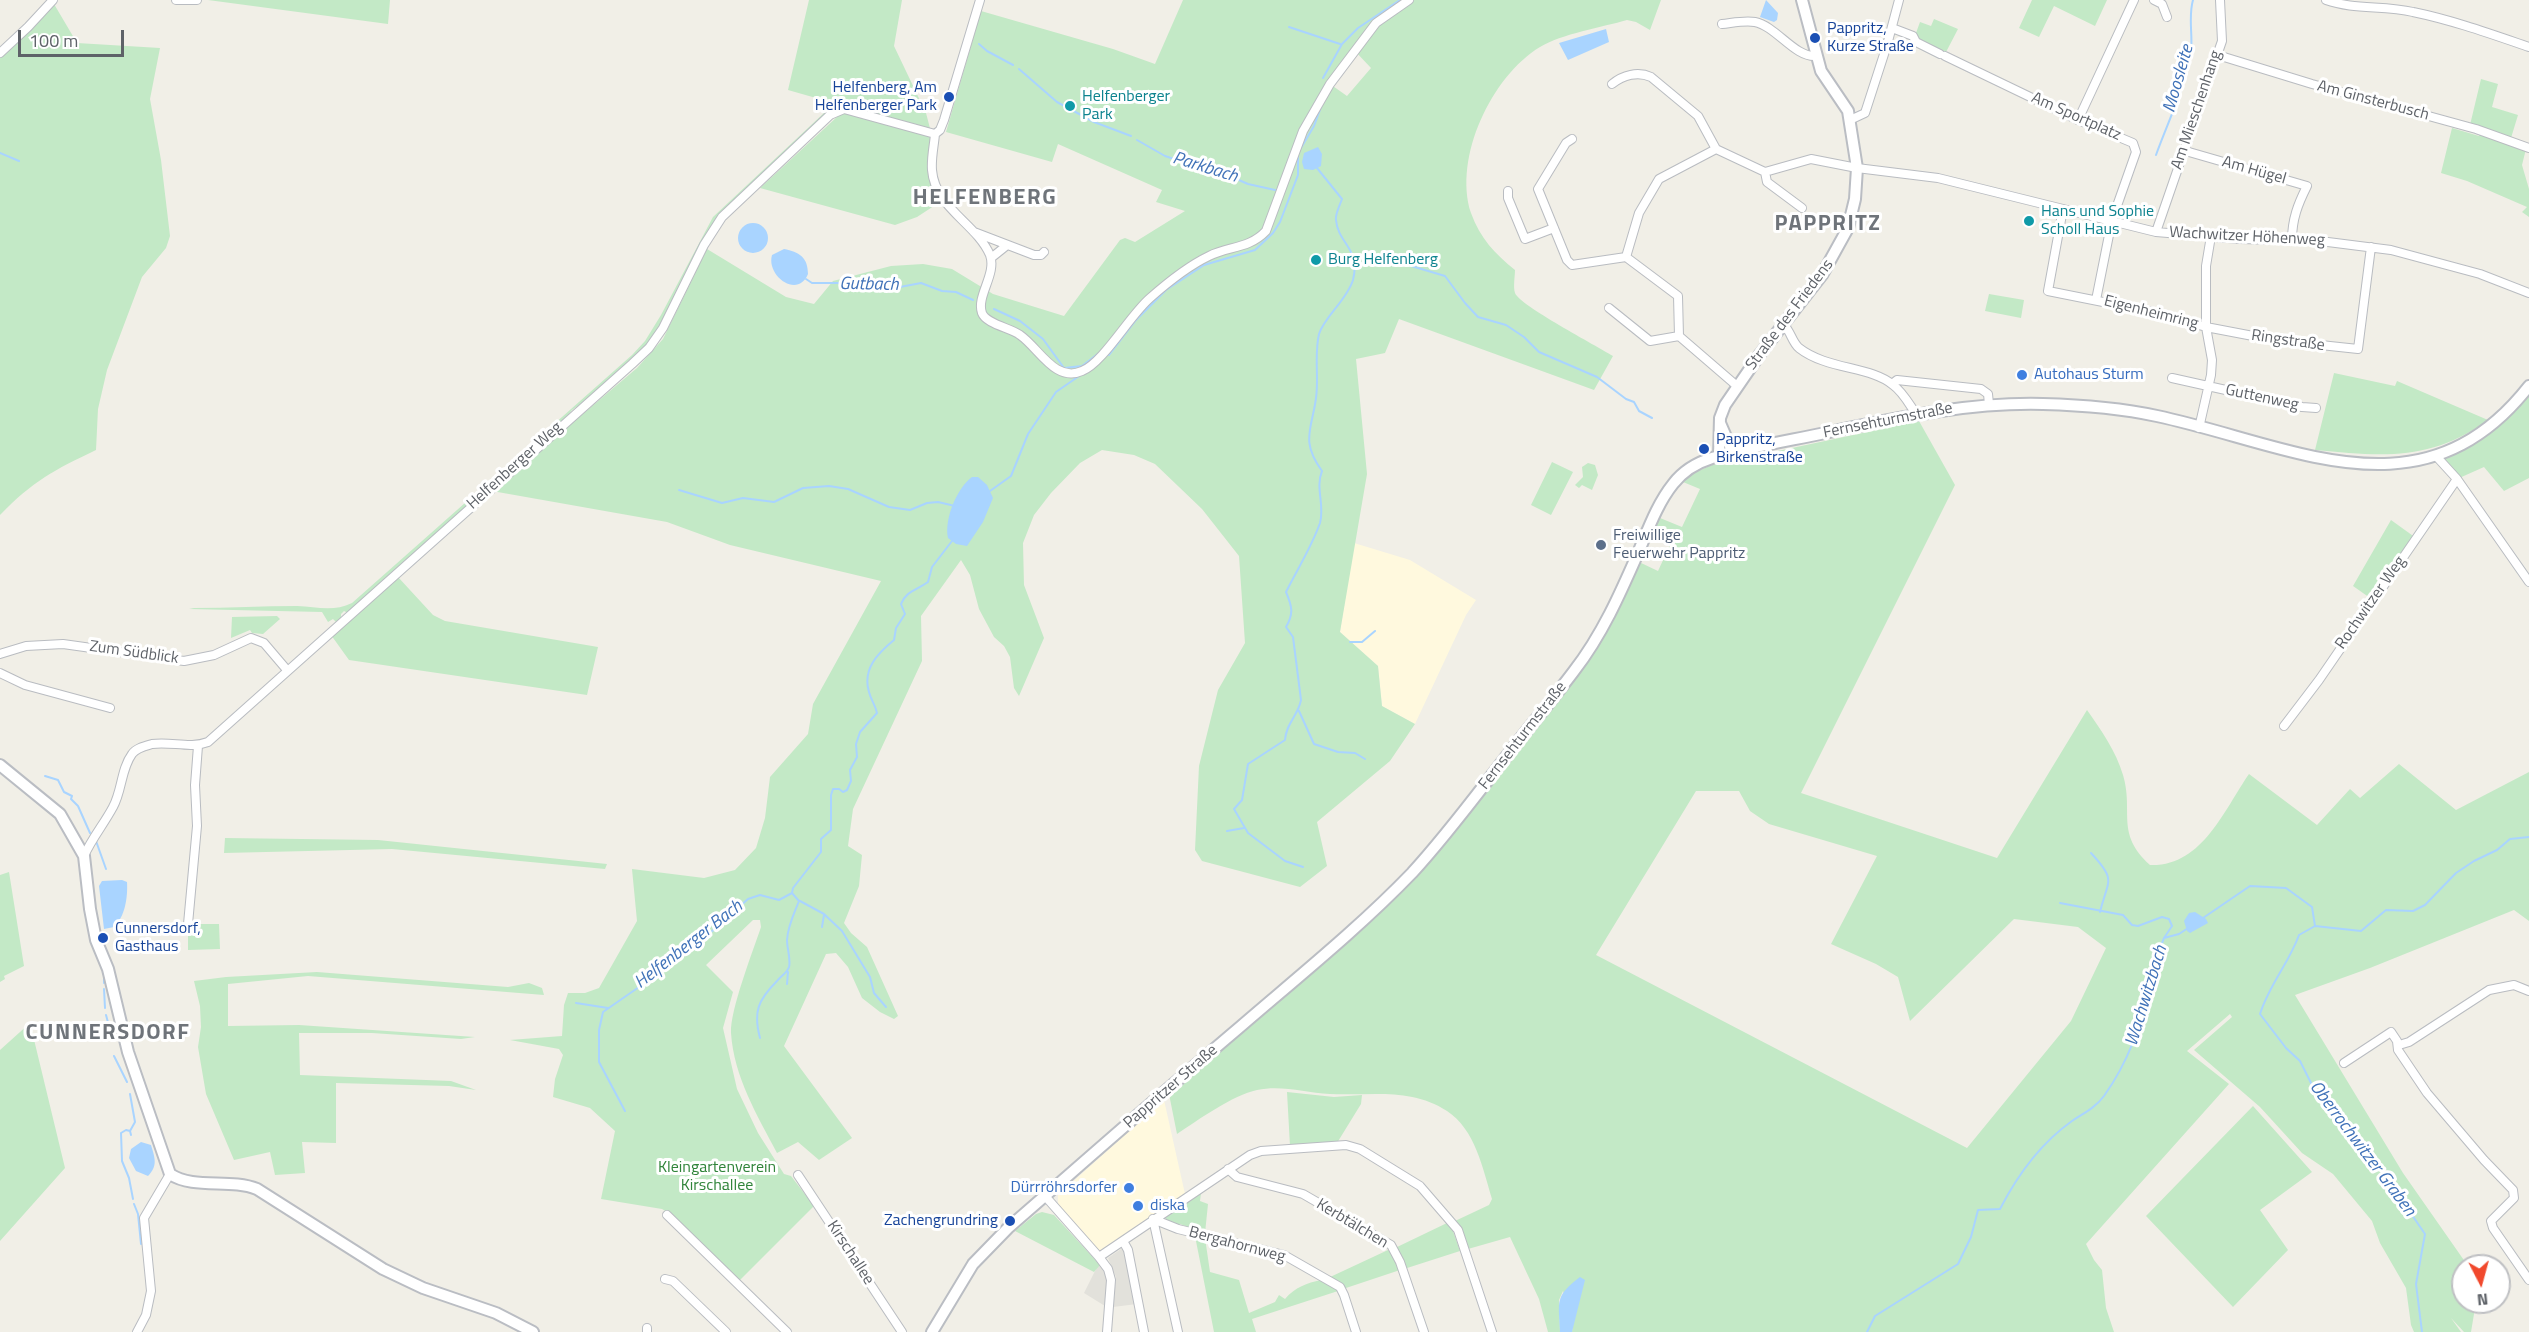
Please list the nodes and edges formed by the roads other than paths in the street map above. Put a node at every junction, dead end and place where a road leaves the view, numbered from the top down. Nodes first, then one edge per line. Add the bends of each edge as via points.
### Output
1 (53, 0) edge
2 (177, 0) edge
3 (197, 0) edge
4 (980, 0) edge
5 (1409, 0) edge
6 (1802, 0) edge
7 (1899, 0) edge
8 (2134, 0) edge
9 (2154, 0) edge
10 (2220, 0) edge
11 (2326, 0) edge
12 (2167, 17) dead end
13 (1722, 24) dead end
14 (1892, 28) junction
15 (2529, 48) edge
16 (0, 53) edge
17 (1816, 56) junction
18 (2216, 57) junction
19 (1612, 84) dead end
20 (1850, 120) junction
21 (2078, 120) junction
22 (935, 134) junction
23 (1572, 139) dead end
24 (2529, 148) edge
25 (1716, 149) junction
26 (2182, 150) junction
27 (1857, 168) junction
28 (1765, 171) junction
29 (1508, 191) dead end
30 (1803, 208) dead end
31 (2063, 209) junction
32 (2160, 219) junction
33 (2112, 220) junction
34 (1554, 228) junction
35 (2139, 228) junction
36 (973, 231) junction
37 (2156, 232) junction
38 (2211, 237) junction
39 (2292, 240) junction
40 (1006, 246) junction
41 (2371, 247) junction
42 (1044, 252) dead end
43 (1626, 257) junction
44 (991, 258) junction
45 (2529, 293) edge
46 (2096, 300) junction
47 (1609, 308) dead end
48 (1784, 325) junction
49 (2206, 327) junction
50 (1679, 336) junction
51 (2172, 378) dead end
52 (1892, 384) junction
53 (1737, 386) junction
54 (2209, 386) junction
55 (2529, 386) edge
56 (1989, 404) junction
57 (2316, 408) dead end
58 (1916, 414) junction
59 (1719, 422) junction
60 (2199, 428) junction
61 (1733, 453) junction
62 (1719, 456) junction
63 (2436, 456) junction
64 (2457, 479) junction
65 (2529, 582) edge
66 (0, 654) edge
67 (287, 670) junction
68 (0, 673) edge
69 (110, 708) dead end
70 (2284, 726) dead end
71 (198, 746) junction
72 (0, 765) edge
73 (75, 838) junction
74 (92, 838) junction
75 (1427, 855) joint
76 (84, 856) junction
77 (188, 924) dead end
78 (2529, 991) edge
79 (2398, 1045) junction
80 (2344, 1063) dead end
81 (1228, 1169) junction
82 (170, 1174) junction
83 (798, 1175) dead end
84 (1045, 1197) junction
85 (667, 1215) dead end
86 (1154, 1219) junction
87 (1122, 1241) junction
88 (1099, 1257) junction
89 (665, 1279) dead end
90 (2529, 1280) edge
91 (136, 1332) edge
92 (533, 1332) edge
93 (726, 1332) edge
94 (787, 1332) edge
95 (902, 1332) edge
96 (932, 1332) edge
97 (1107, 1332) edge
98 (1144, 1332) edge
99 (1178, 1332) edge
100 (1356, 1332) edge
101 (1424, 1332) edge
102 (1492, 1332) edge

1 - 16 street
2 - 3 street
4 - 22 street via 944,120
5 - 44 street via 1376,23 1330,84 1303,131 1266,231 1247,245 1199,261 1150,298 1083,371 1064,373 1055,369 1029,341 982,313
6 - 17 street, Straße des Friedens
7 - 14 street
8 - 21 street
9 - 12 street via 2162,4
10 - 18 street, Am Mieschenhang via 2222,34
11 - 15 street via 2345,7 2413,12
13 - 17 street via 1762,24 1806,55
14 - 20 street via 1864,113
14 - 21 street, Am Sportplatz
17 - 20 street, Straße des Friedens
18 - 24 street, Am Ginsterbusch via 2476,129
18 - 26 street, Am Mieschenhang
19 - 25 street via 1621,77 1642,73 1651,77 1698,116
20 - 27 street, Straße des Friedens
21 - 33 street, Am Sportplatz via 2133,143 2136,152
22 - 36 street via 934,182 944,202
22 - 67 street, Helfenberger Weg via 844,109 830,115 722,217 649,348
23 - 34 street via 1538,189
25 - 28 street
25 - 43 street via 1659,179 1639,213
26 - 32 street, Am Mieschenhang
26 - 39 street, Am Hügel via 2307,186 2295,212
27 - 28 street, Wachwitzer Höhenweg via 1811,159
27 - 31 street, Wachwitzer Höhenweg via 1938,178
27 - 48 street, Straße des Friedens via 1852,215 1842,243
28 - 30 street via 1767,182
29 - 34 street via 1525,239
31 - 33 street, Wachwitzer Höhenweg
31 - 46 street, Eigenheimring via 2048,291
32 - 35 street
32 - 37 street, Am Mieschenhang
33 - 35 street, Wachwitzer Höhenweg
33 - 46 street, Eigenheimring
34 - 43 street via 1572,265
35 - 37 street, Wachwitzer Höhenweg
36 - 40 street
36 - 44 street
37 - 38 street, Wachwitzer Höhenweg
38 - 39 street, Wachwitzer Höhenweg
38 - 49 street via 2206,266
39 - 41 street, Wachwitzer Höhenweg
40 - 42 street via 1034,255
40 - 44 street
41 - 45 street, Wachwitzer Höhenweg via 2445,263
41 - 49 street, Ringstraße via 2358,349 2274,340
43 - 50 street via 1678,296
46 - 49 street, Eigenheimring
47 - 50 street via 1650,341
48 - 52 street via 1796,345 1811,355
48 - 53 street, Straße des Friedens
49 - 54 street, Guttenweg via 2212,360
50 - 53 street
51 - 54 street, Guttenweg
52 - 56 street via 1897,380 1981,389 1988,394
52 - 58 street
53 - 59 street, Straße des Friedens
54 - 57 street, Guttenweg
54 - 60 street, Guttenweg
55 - 63 street, Fernsehturmstraße via 2496,423 2459,447
56 - 58 street, Fernsehturmstraße
56 - 60 street, Fernsehturmstraße via 2083,405 2159,417
58 - 61 street, Fernsehturmstraße
59 - 61 street
59 - 62 street, Straße des Friedens
60 - 63 street, Fernsehturmstraße via 2289,452 2348,462 2404,462
61 - 62 street, Fernsehturmstraße
62 - 75 street, Fernsehturmstraße via 1689,469 1672,485 1590,649
63 - 64 street
64 - 65 street
64 - 70 street, Rochwitzer Weg
66 - 67 street, Zum Südblick via 26,646 63,644 184,661 214,655 251,638 264,643
67 - 71 street, Helfenberger Weg via 208,742
68 - 69 street via 25,685
71 - 74 street via 165,743 132,753 113,808
71 - 77 street via 197,826
72 - 73 street via 51,806
73 - 74 street
73 - 76 street
74 - 76 street
75 - 84 street, Pappritzer Straße via 1351,931
76 - 82 street via 96,940 108,969 128,1052
78 - 79 street via 2501,985
79 - 80 street via 2391,1032
79 - 90 street via 2427,1093 2512,1190 2514,1198 2491,1221
81 - 86 street
81 - 101 street, Kerbtälchen via 1237,1177 1303,1194 1391,1245
81 - 102 street via 1262,1151 1346,1145 1360,1149 1420,1186 1458,1230
82 - 91 street via 144,1218 151,1292 146,1315
82 - 92 street via 181,1180 249,1186 405,1280 496,1313
83 - 95 street, Kirschallee
84 - 88 street
84 - 96 street, Pappritzer Straße via 979,1258
85 - 94 street
86 - 87 street
86 - 99 street
86 - 100 street, Bergahornweg via 1178,1229 1284,1255 1340,1287
87 - 88 street
87 - 98 street via 1128,1250
88 - 97 street via 1111,1280
89 - 93 street via 673,1281

